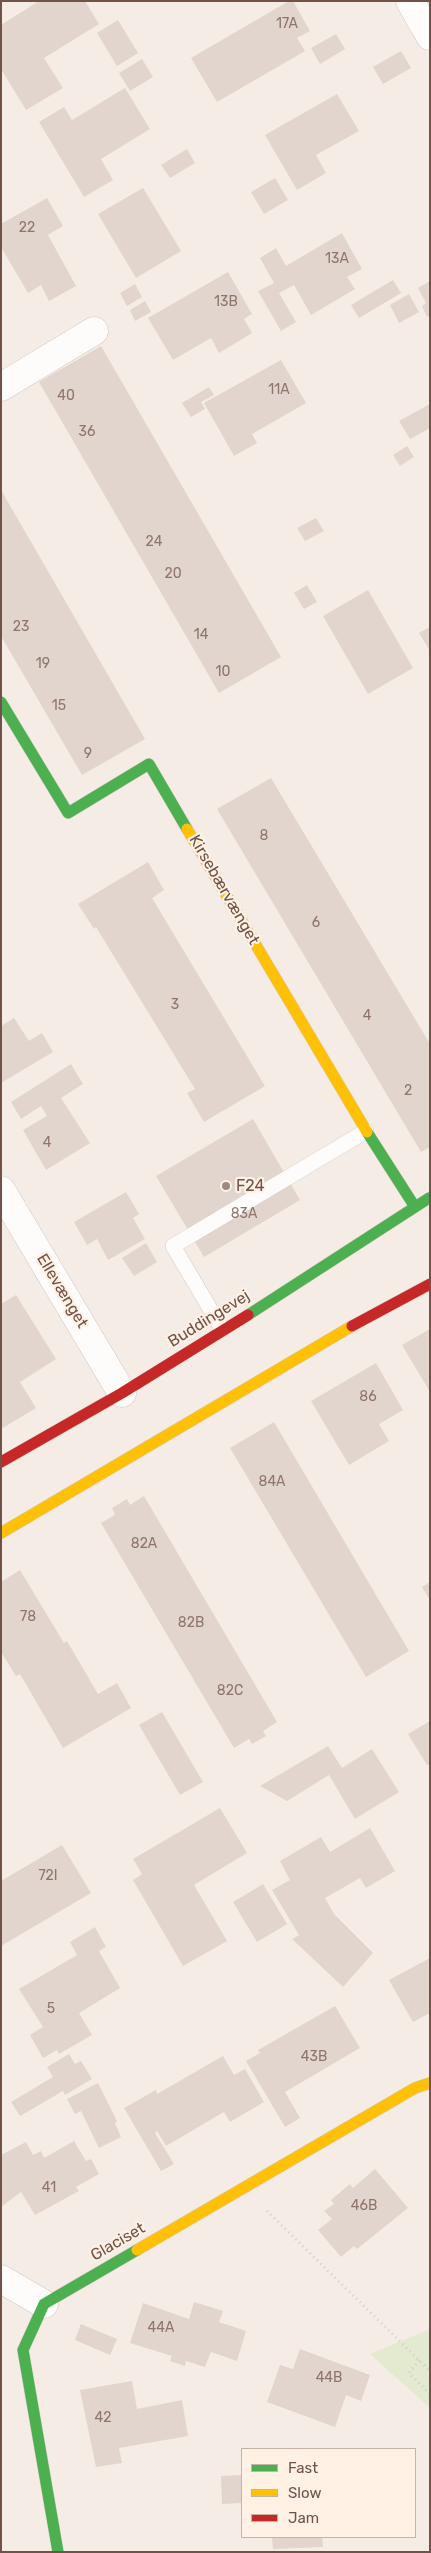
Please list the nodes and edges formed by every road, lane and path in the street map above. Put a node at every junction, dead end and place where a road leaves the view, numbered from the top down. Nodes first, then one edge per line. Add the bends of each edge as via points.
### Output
1 (410, 1) edge
2 (430, 36) edge
3 (94, 331) dead end
4 (1, 387) edge
5 (1, 702) edge
6 (366, 1131) junction
7 (1, 1190) edge
8 (430, 1198) edge
9 (415, 1207) junction
10 (430, 1284) edge
11 (222, 1329) junction
12 (122, 1393) junction
13 (1, 1462) edge
14 (1, 1533) edge
15 (430, 2083) edge
16 (243, 2188) junction
17 (1, 2279) edge
18 (44, 2304) junction
19 (419, 2360) junction
20 (430, 2371) edge
21 (430, 2394) edge
22 (58, 2552) edge

1 - 2 street
3 - 4 street
5 - 6 street, Kirsebærvænget via 68,813 149,764
6 - 9 street, Kirsebærvænget
6 - 11 lane via 173,1246
7 - 12 street, Ellevænget
8 - 9 street, Buddingevej
9 - 11 street, Buddingevej
10 - 14 street via 366,1318
11 - 12 street, Buddingevej
12 - 13 street, Buddingevej
15 - 16 street, Glaciset via 415,2088
16 - 18 street, Glaciset
16 - 19 path
17 - 18 street
18 - 22 street via 23,2350
19 - 20 path
19 - 21 path via 409,2373

